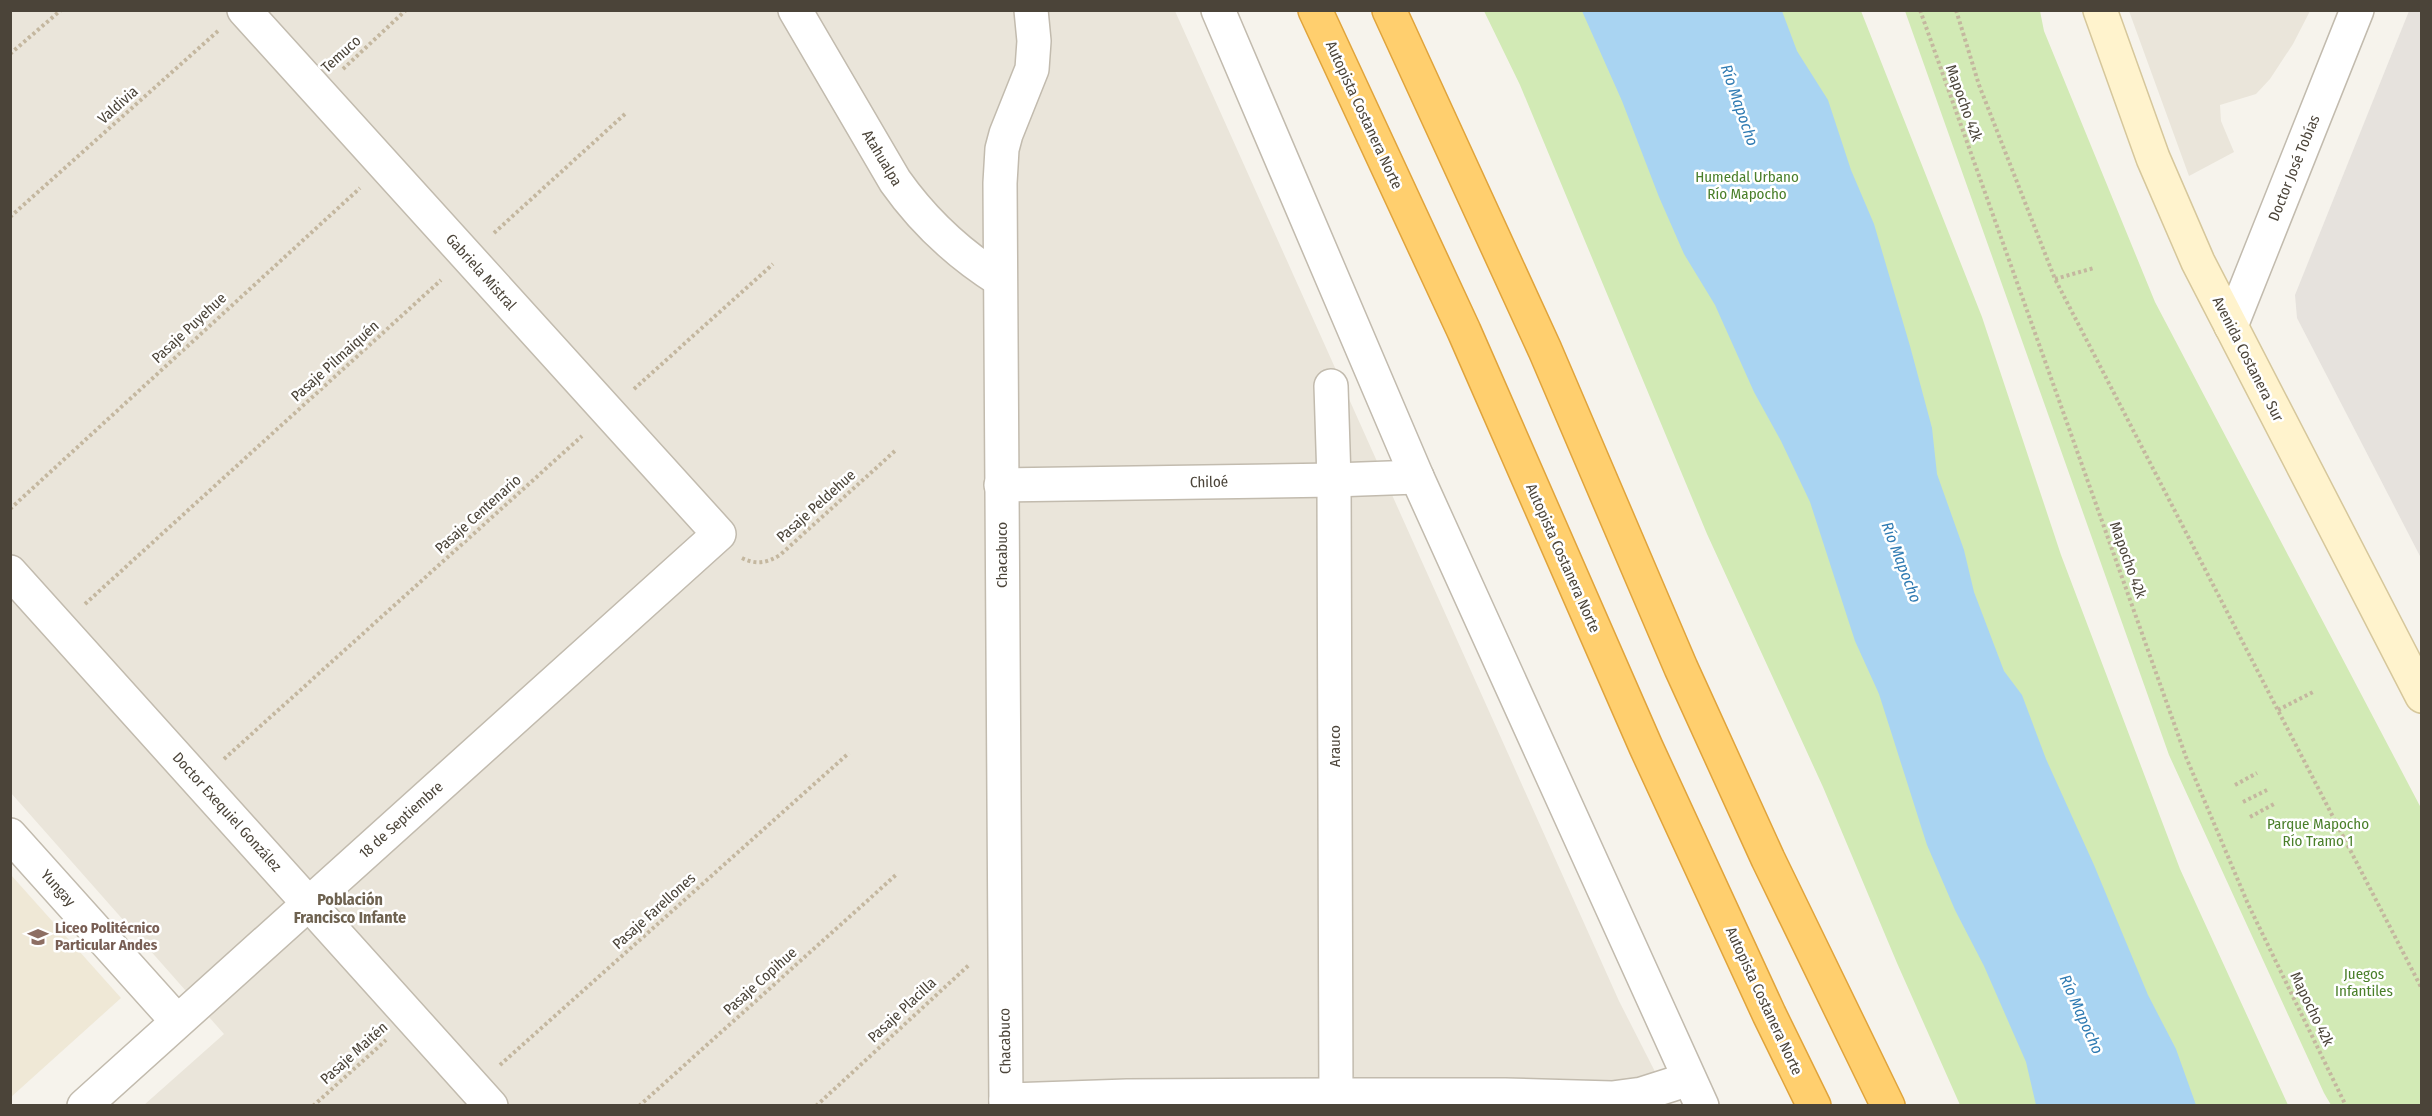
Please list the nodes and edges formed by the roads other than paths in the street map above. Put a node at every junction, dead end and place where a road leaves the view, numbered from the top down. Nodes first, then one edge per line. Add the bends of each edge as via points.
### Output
1 (795, 10) edge
2 (1031, 10) edge
3 (1218, 10) edge
4 (1315, 10) edge
5 (1389, 10) edge
6 (2100, 10) edge
7 (2357, 10) edge
8 (234, 18) edge
9 (1000, 280) junction
10 (2231, 326) junction
11 (1331, 387) dead end
12 (1417, 477) junction
13 (1334, 480) junction
14 (1001, 485) junction
15 (718, 534) joint
16 (10, 572) edge
17 (2421, 696) edge
18 (10, 835) edge
19 (309, 903) junction
20 (177, 1021) junction
21 (483, 1096) edge
22 (1688, 1097) edge
23 (1336, 1100) edge
24 (1006, 1103) edge
25 (84, 1106) edge
26 (1814, 1106) edge
27 (1888, 1106) edge

1 - 9 street, Atahualpa via 911,204 950,245
2 - 9 street, Chacabuco via 1032,69 1006,134 1000,166
3 - 12 street
4 - 26 highway, Autopista Costanera Norte via 1464,331 1647,747
5 - 27 highway via 1545,350 1681,668
6 - 10 main road, Avenida Costanera Sur via 2153,158
7 - 10 street, Doctor José Tobías
8 - 15 street, Gabriela Mistral via 318,92
9 - 14 street, Chacabuco
10 - 17 main road, Avenida Costanera Sur
11 - 13 street, Arauco
12 - 13 street, Chiloé
12 - 22 street
13 - 14 street, Chiloé
13 - 23 street, Arauco
14 - 24 street, Chacabuco
15 - 19 street, 18 de Septiembre
16 - 19 street, Doctor Exequiel González
18 - 20 street, Yungay
19 - 20 street, 18 de Septiembre
19 - 21 street, Doctor Exequiel González
20 - 25 street, 18 de Septiembre
22 - 23 street via 1505,1095
23 - 24 street via 1126,1096

